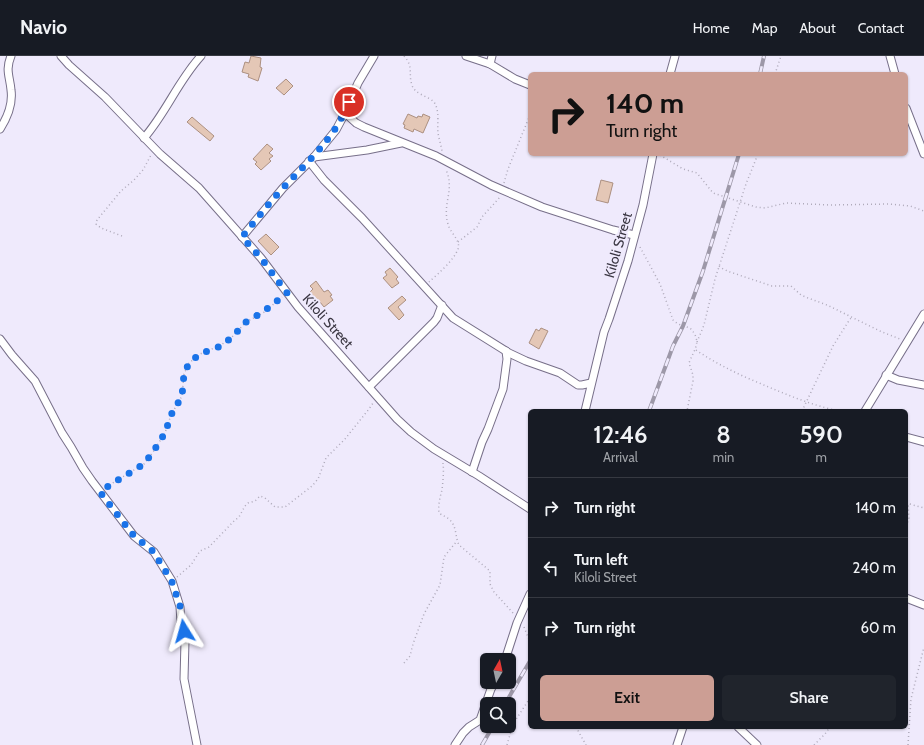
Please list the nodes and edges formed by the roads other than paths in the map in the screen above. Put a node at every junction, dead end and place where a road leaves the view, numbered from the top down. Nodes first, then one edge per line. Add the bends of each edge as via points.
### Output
1 (11, 56) edge
2 (61, 56) edge
3 (201, 56) edge
4 (374, 56) edge
5 (466, 56) edge
6 (492, 56) edge
7 (675, 56) edge
8 (890, 56) edge
9 (490, 64) junction
10 (671, 72) edge
11 (894, 72) edge
12 (528, 84) edge
13 (345, 113) junction
14 (908, 113) edge
15 (0, 129) edge
16 (144, 138) junction
17 (401, 143) junction
18 (924, 154) edge
19 (653, 156) edge
20 (311, 159) junction
21 (634, 235) junction
22 (242, 237) junction
23 (442, 305) junction
24 (924, 314) edge
25 (0, 339) edge
26 (506, 351) junction
27 (886, 375) junction
28 (591, 383) junction
29 (924, 385) edge
30 (369, 387) junction
31 (585, 409) edge
32 (866, 409) edge
33 (908, 438) edge
34 (924, 442) edge
35 (472, 472) junction
36 (528, 508) edge
37 (528, 599) edge
38 (908, 599) edge
39 (924, 605) edge
40 (507, 653) edge
41 (491, 689) edge
42 (682, 729) edge
43 (740, 729) edge
44 (197, 745) edge
45 (455, 745) edge
46 (677, 745) edge
47 (757, 745) edge

1 - 15 street via 8,72 12,97
2 - 16 street, Kiloli Street
3 - 16 street
4 - 13 street via 358,83
5 - 9 street
6 - 9 street
7 - 10 street
8 - 11 street
9 - 12 street
13 - 17 street via 356,123
13 - 20 street via 336,130
14 - 18 street
16 - 22 street, Kiloli Street via 199,188
17 - 20 street
17 - 21 street via 444,160 504,191 554,211
19 - 21 street, Kiloli Street via 643,206
20 - 22 street
20 - 23 street via 324,180
21 - 28 street, Kiloli Street
22 - 30 street, Kiloli Street
23 - 26 street via 453,318
23 - 30 street via 434,322
24 - 27 street
25 - 44 street via 35,381 62,433 100,492 134,536 154,552 172,581 180,606 185,641 184,680
26 - 28 street via 560,373 578,385
26 - 35 street via 504,389
27 - 29 street
27 - 32 street
28 - 31 street, Kiloli Street
30 - 35 street, Kiloli Street via 404,426 440,453
33 - 34 street
35 - 36 street, Kiloli Street
37 - 40 street
38 - 39 street
41 - 45 street via 480,720 463,733
42 - 46 street
43 - 47 street

